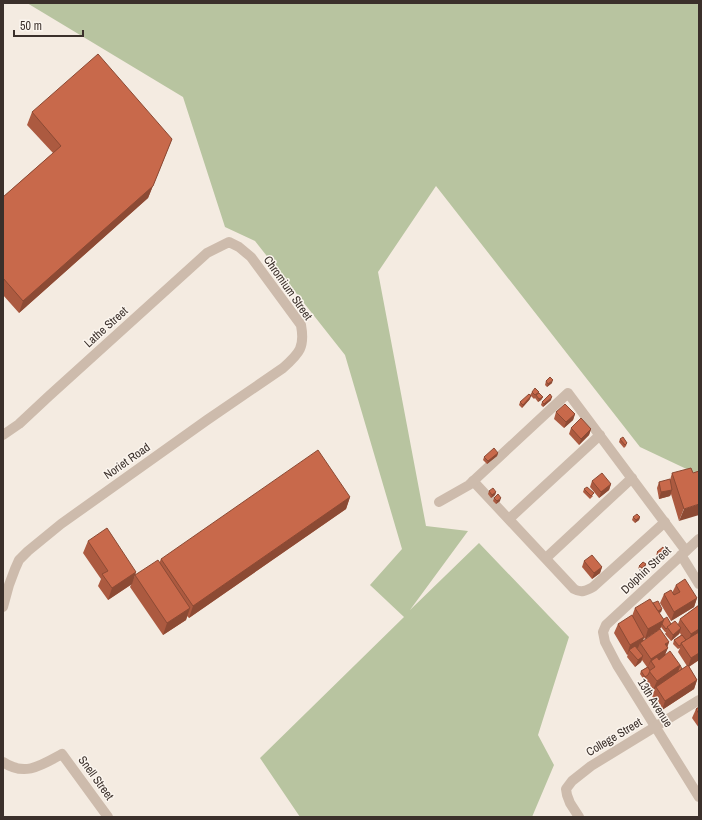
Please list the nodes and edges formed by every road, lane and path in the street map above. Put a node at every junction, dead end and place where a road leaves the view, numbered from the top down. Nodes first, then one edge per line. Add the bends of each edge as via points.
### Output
1 (229, 242) joint
2 (294, 358) joint
3 (3, 435) edge
4 (600, 435) junction
5 (632, 478) junction
6 (473, 481) junction
7 (439, 502) dead end
8 (509, 520) junction
9 (665, 522) junction
10 (699, 539) edge
11 (684, 553) junction
12 (546, 558) junction
13 (699, 584) edge
14 (3, 607) edge
15 (611, 620) joint
16 (699, 700) edge
17 (655, 727) junction
18 (3, 762) edge
19 (699, 797) edge
20 (108, 817) edge
21 (579, 817) edge

1 - 2 street, Chromium Street via 251,257 301,325 302,346
1 - 3 street, Lathe Street via 207,253 19,424
2 - 14 street, Noriet Road via 28,550 15,569
4 - 5 street
4 - 6 street via 568,393
4 - 8 street
5 - 9 street
5 - 12 street
6 - 7 street
6 - 8 street
8 - 12 street
9 - 11 street
9 - 12 street via 588,590 574,589
10 - 11 street, Dolphin Street
11 - 13 street
11 - 15 street, Dolphin Street
15 - 17 street, 13th Avenue via 603,632 605,642
16 - 17 street, College Street
17 - 19 street, 13th Avenue
17 - 21 street, College Street via 579,774 566,788 568,799
18 - 20 street, Snell Street via 13,768 39,767 62,754

